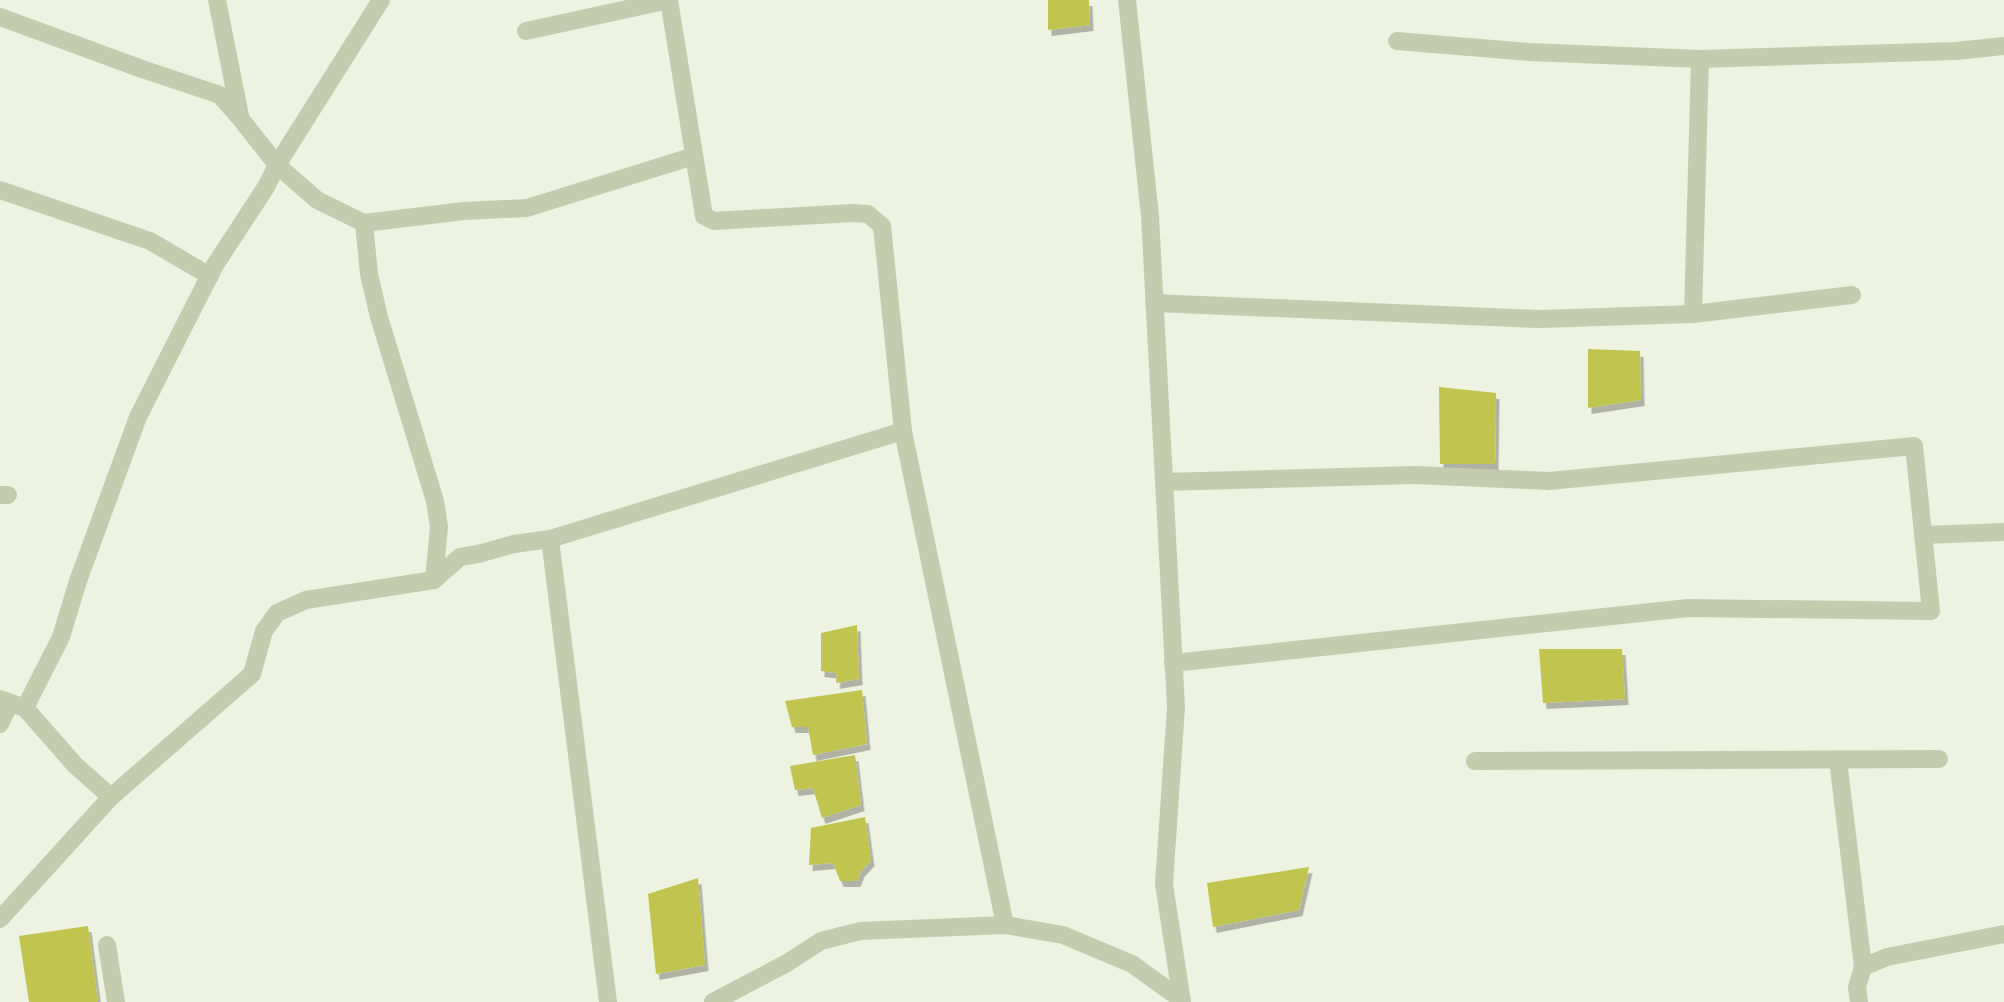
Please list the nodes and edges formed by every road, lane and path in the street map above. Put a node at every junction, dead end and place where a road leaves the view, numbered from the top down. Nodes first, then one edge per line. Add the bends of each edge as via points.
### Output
1 (218, 0) edge
2 (381, 0) edge
3 (669, 0) edge
4 (1128, 0) edge
5 (0, 17) edge
6 (526, 31) dead end
7 (1396, 41) dead end
8 (2004, 46) edge
9 (1700, 59) junction
10 (240, 118) junction
11 (694, 156) junction
12 (277, 165) junction
13 (0, 190) edge
14 (363, 223) junction
15 (210, 276) junction
16 (1852, 295) dead end
17 (1154, 303) junction
18 (1693, 314) junction
19 (903, 431) junction
20 (1164, 482) junction
21 (2004, 532) edge
22 (1923, 535) junction
23 (550, 539) junction
24 (434, 580) junction
25 (1173, 663) junction
26 (11, 703) edge
27 (0, 724) edge
28 (1939, 759) dead end
29 (1838, 760) junction
30 (1475, 761) dead end
31 (111, 796) junction
32 (0, 919) edge
33 (1005, 925) junction
34 (2004, 934) edge
35 (107, 945) dead end
36 (1863, 967) junction
37 (1182, 1001) edge
38 (116, 1002) edge
39 (608, 1002) edge
40 (713, 1002) edge
41 (1859, 1002) edge

1 - 10 street
2 - 12 street
3 - 6 street
3 - 11 street
4 - 17 street via 1150,216
5 - 10 street via 220,95
7 - 9 street via 1530,52
8 - 9 street
9 - 18 street
10 - 12 street
11 - 14 street via 528,208
11 - 19 street via 704,216 708,219 852,213 868,214 882,226
12 - 14 street via 317,200
12 - 15 street
13 - 15 street via 150,241
14 - 24 street via 379,317 435,501 439,527
15 - 26 street via 138,417 61,637
16 - 18 street
17 - 18 street via 1539,320
17 - 20 street
19 - 23 street
19 - 33 street
20 - 22 street via 1415,475 1549,481 1914,446
20 - 25 street
21 - 22 street
22 - 25 street via 1931,611 1688,608
23 - 24 street via 460,557
23 - 39 street
24 - 31 street via 306,600 277,613 264,631 252,674
25 - 37 street via 1176,707 1164,884
26 - 27 street
26 - 31 street
28 - 29 street
29 - 30 street
29 - 36 street
31 - 32 street
33 - 37 street via 1063,935 1132,964
33 - 40 street via 860,931 821,941
34 - 36 street via 1887,957
35 - 38 street
36 - 41 street via 1857,987

